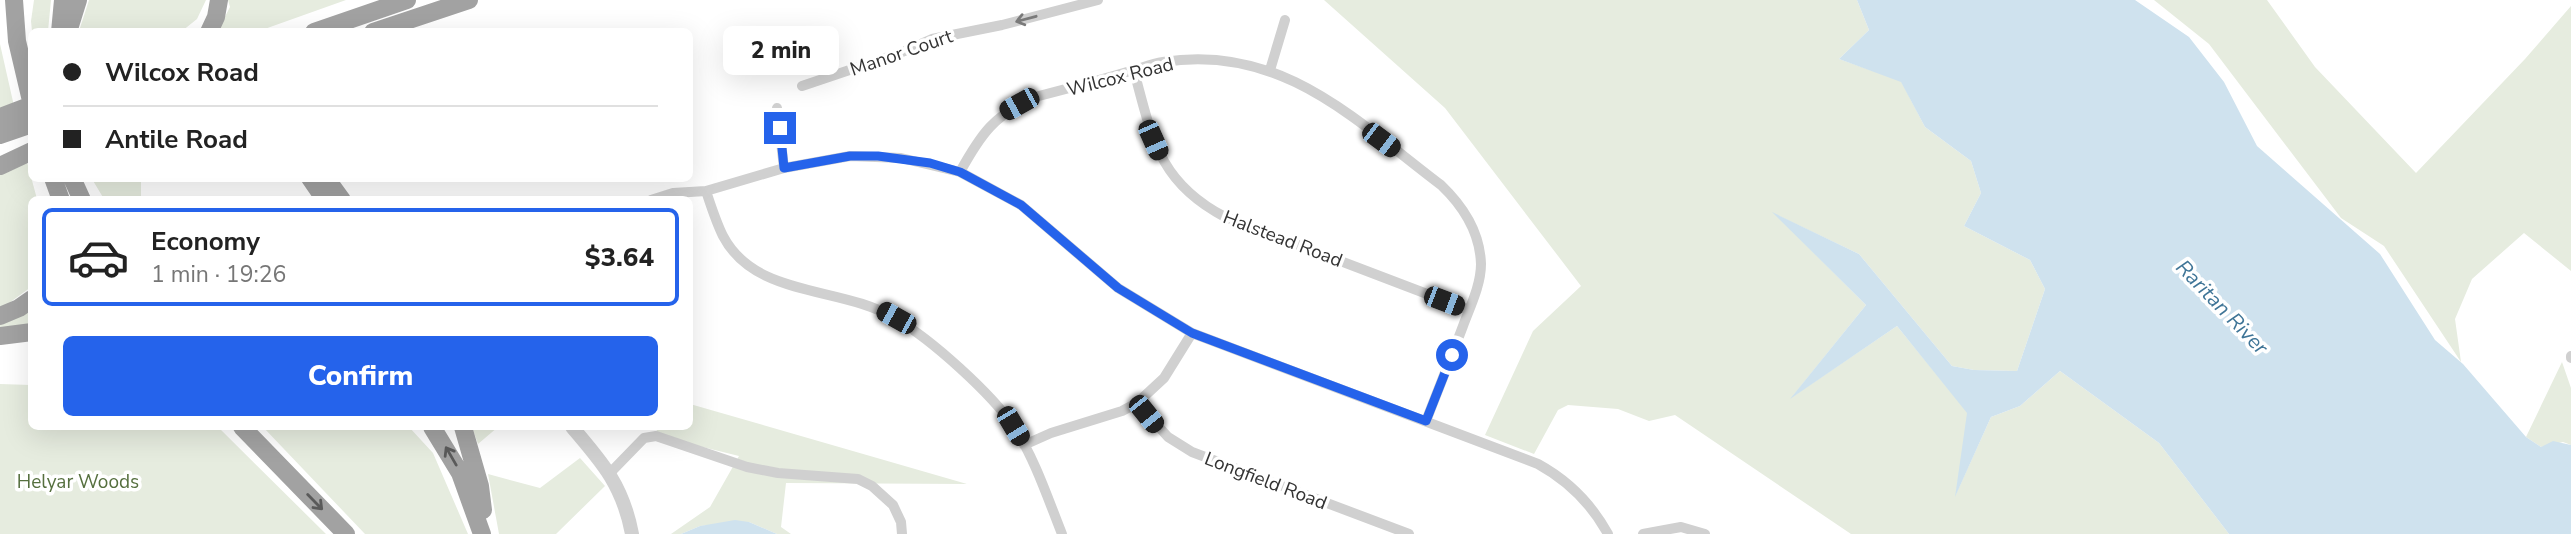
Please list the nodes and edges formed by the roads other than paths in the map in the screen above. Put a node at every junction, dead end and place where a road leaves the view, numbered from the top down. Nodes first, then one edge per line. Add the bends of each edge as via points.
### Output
1 (13, 0) edge
2 (25, 0) edge
3 (63, 0) edge
4 (78, 0) edge
5 (219, 0) edge
6 (407, 0) edge
7 (469, 0) edge
8 (1098, 0) edge
9 (1285, 20) dead end
10 (60, 28) edge
11 (69, 28) edge
12 (211, 28) edge
13 (326, 28) edge
14 (383, 28) edge
15 (28, 52) edge
16 (1270, 69) junction
17 (1134, 71) junction
18 (802, 86) dead end
19 (28, 90) edge
20 (28, 105) edge
21 (777, 108) dead end
22 (0, 117) edge
23 (28, 125) edge
24 (0, 135) edge
25 (28, 145) edge
26 (28, 153) edge
27 (0, 154) edge
28 (0, 166) edge
29 (784, 168) junction
30 (960, 172) junction
31 (706, 191) junction
32 (663, 196) edge
33 (693, 199) edge
34 (28, 302) edge
35 (1469, 310) junction
36 (0, 316) edge
37 (28, 332) edge
38 (1192, 333) junction
39 (0, 336) edge
40 (1138, 403) junction
41 (1426, 421) junction
42 (245, 430) edge
43 (434, 430) edge
44 (464, 430) edge
45 (575, 430) edge
46 (1024, 445) junction
47 (610, 472) junction
48 (346, 534) edge
49 (484, 534) edge
50 (632, 534) edge
51 (902, 534) edge
52 (1062, 534) edge
53 (1409, 534) edge
54 (1608, 534) edge
55 (1643, 534) edge
56 (1705, 534) edge

1 - 19 highway
2 - 15 highway
3 - 10 highway
4 - 11 highway
5 - 12 highway
6 - 13 highway
7 - 14 highway
8 -> 18 street, Manor Court via 950,34
9 - 16 street
16 - 17 street, Wilcox Road via 1194,60 1162,62
16 - 35 street, Wilcox Road via 1322,95 1458,202 1478,245 1481,266
17 - 30 street, Wilcox Road via 1035,97 1005,112 984,131
17 - 35 street, Halstead Road via 1162,160 1207,208
20 - 22 highway
21 - 29 street
23 - 24 highway
25 - 27 highway
26 - 28 highway
29 - 30 street via 850,156 878,156
29 - 31 street
30 - 38 street via 1021,205 1118,288
31 - 32 street
31 - 33 street
31 - 46 street via 724,239 752,269 785,285 849,298 896,318 982,391
34 - 36 highway
35 - 41 street, Wilcox Road
37 - 39 highway
38 - 40 street via 1164,378
38 - 41 street
40 - 46 street
40 - 53 street, Longfield Road via 1168,437 1192,452
41 - 54 street via 1551,471 1585,499
42 -> 48 highway
49 -> 43 highway via 460,473
44 - 49 highway via 480,486
45 - 47 street
46 - 52 street
47 - 50 street
47 - 51 street via 644,438 656,436 747,467 858,479 893,505
55 - 56 street via 1681,527

